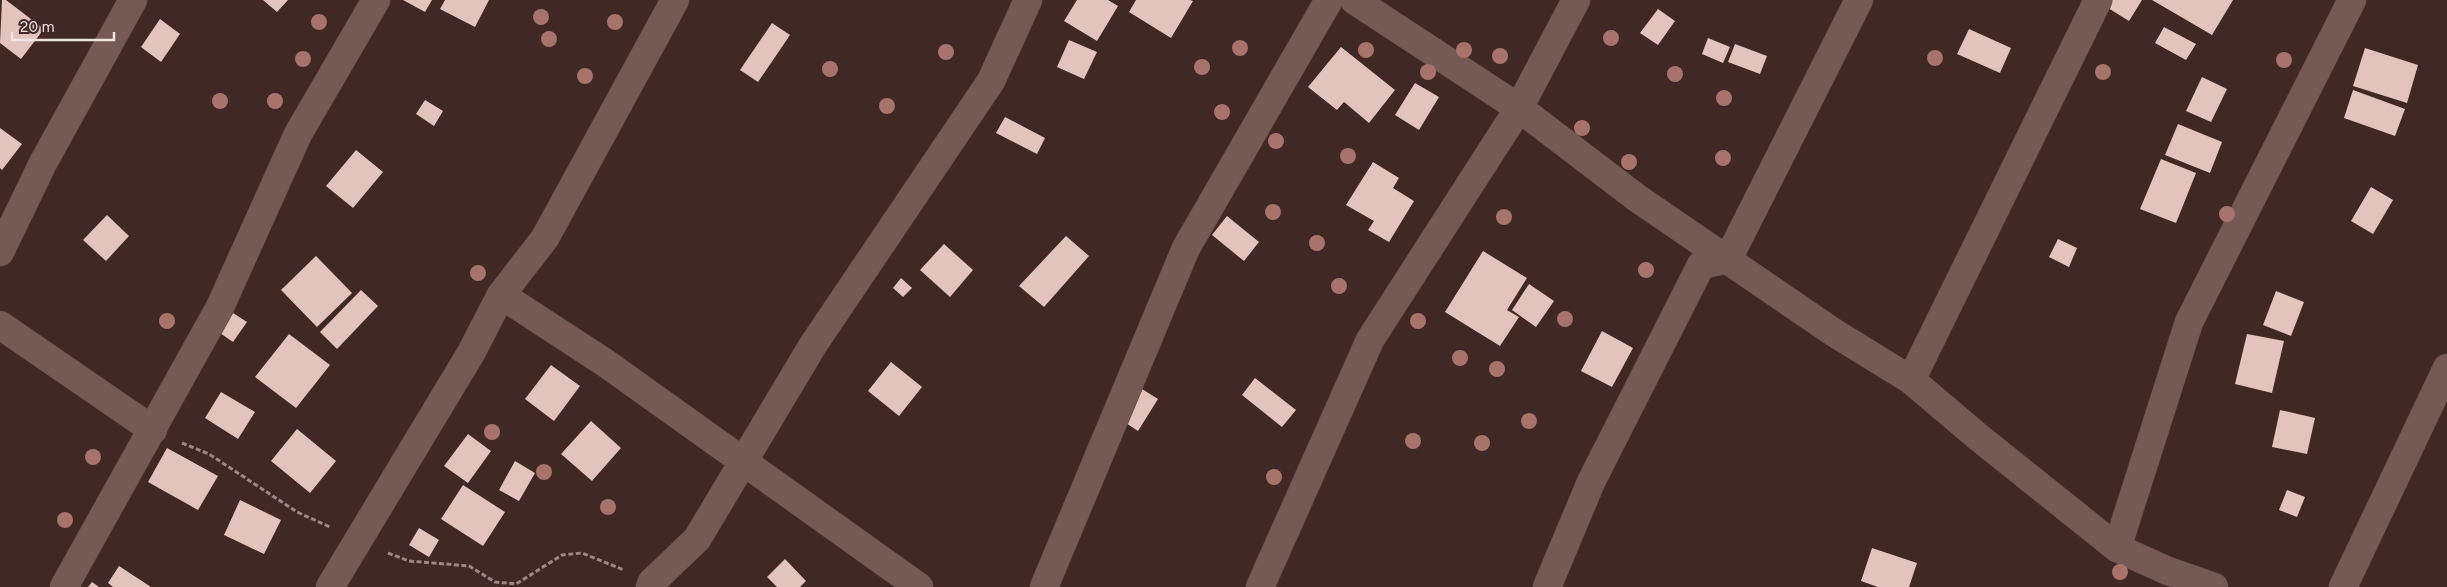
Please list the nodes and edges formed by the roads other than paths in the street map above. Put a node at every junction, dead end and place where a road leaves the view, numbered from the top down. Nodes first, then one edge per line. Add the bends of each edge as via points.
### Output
1 (133, 0) edge
2 (376, 0) edge
3 (675, 0) edge
4 (1028, 0) edge
5 (1328, 0) edge
6 (1354, 0) edge
7 (1576, 0) edge
8 (1859, 0) edge
9 (2098, 0) edge
10 (2352, 0) edge
11 (1519, 108) junction
12 (0, 252) edge
13 (1728, 259) junction
14 (501, 296) junction
15 (0, 324) edge
16 (2447, 368) edge
17 (1912, 380) junction
18 (153, 430) junction
19 (744, 464) junction
20 (2117, 548) junction
21 (906, 583) edge
22 (64, 587) edge
23 (330, 587) edge
24 (650, 587) edge
25 (1044, 587) edge
26 (1260, 587) edge
27 (1547, 587) edge
28 (2214, 587) edge
29 (2343, 587) edge

1 - 12 street via 43,163
2 - 18 street via 298,134 220,307
3 - 14 street via 545,238
4 - 19 street via 991,81 813,346
5 - 25 street via 1186,248
6 - 11 street
7 - 11 street
8 - 13 street
9 - 17 street
10 - 20 street via 2189,322
11 - 13 street via 1637,198
11 - 26 street via 1370,340
13 - 17 street via 1833,332
13 - 27 street via 1700,265 1591,482
14 - 19 street via 604,362
14 - 23 street via 471,353
15 - 18 street
16 - 29 street
17 - 20 street
18 - 22 street
19 - 21 street
19 - 24 street via 697,539
20 - 28 street

